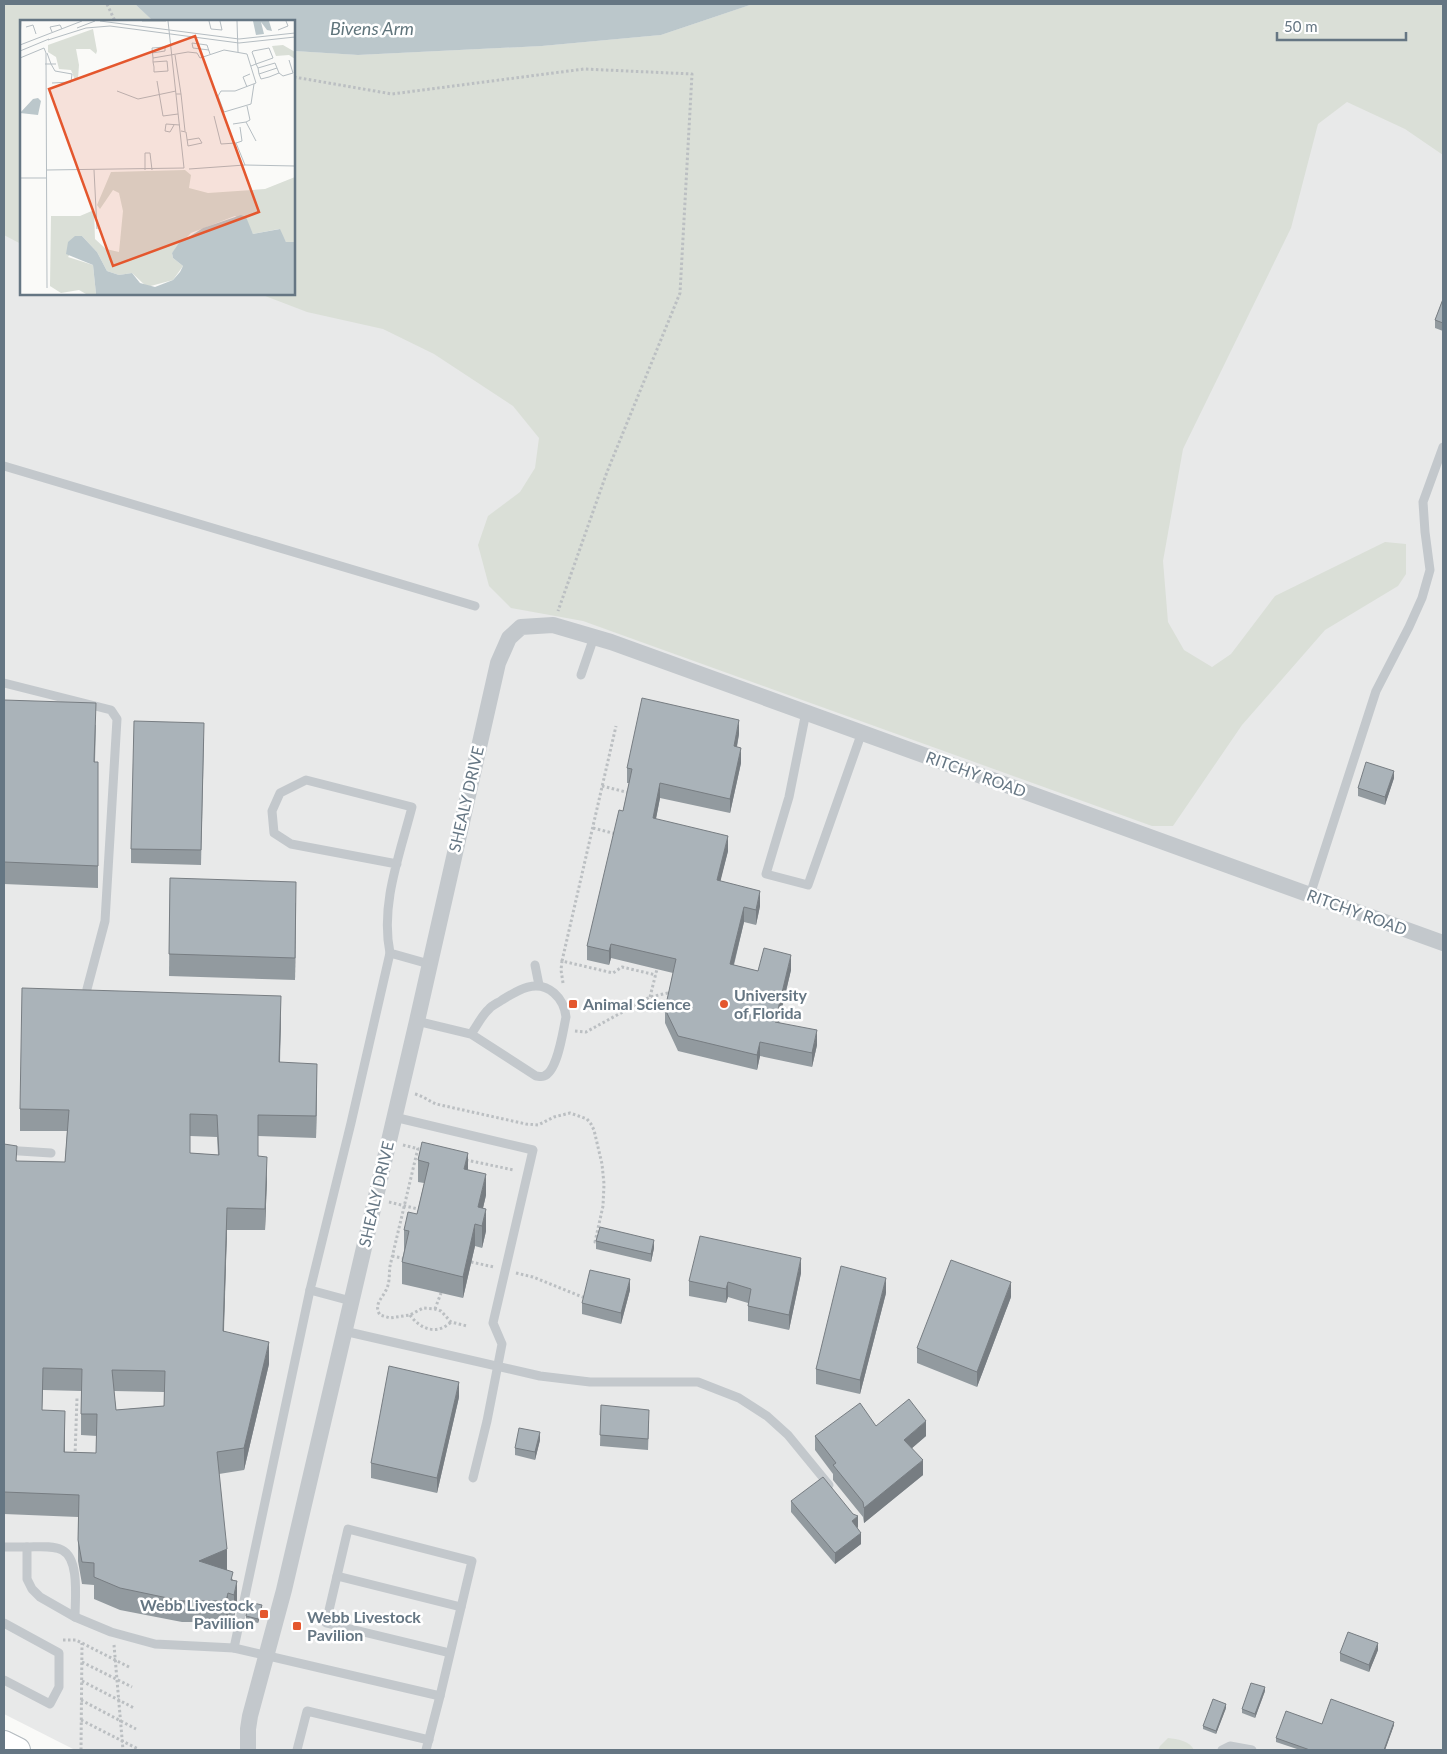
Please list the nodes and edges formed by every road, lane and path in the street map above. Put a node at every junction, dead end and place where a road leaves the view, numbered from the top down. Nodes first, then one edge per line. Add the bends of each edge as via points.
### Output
1 (107, 4) edge
2 (115, 20) edge
3 (295, 78) edge
4 (1443, 447) edge
5 (4, 466) edge
6 (475, 606) dead end
7 (553, 626) junction
8 (594, 637) junction
9 (509, 638) joint
10 (581, 675) dead end
11 (4, 683) edge
12 (806, 712) junction
13 (616, 726) dead end
14 (862, 732) junction
15 (602, 786) junction
16 (630, 793) edge
17 (593, 828) junction
18 (617, 834) edge
19 (397, 864) junction
20 (1310, 895) junction
21 (1443, 943) edge
22 (390, 953) junction
23 (562, 960) junction
24 (429, 964) junction
25 (535, 965) dead end
26 (658, 969) edge
27 (656, 975) junction
28 (539, 985) junction
29 (565, 988) dead end
30 (87, 990) edge
31 (672, 992) edge
32 (650, 997) junction
33 (417, 1020) junction
34 (574, 1023) dead end
35 (573, 1030) junction
36 (471, 1034) junction
37 (571, 1039) dead end
38 (394, 1117) junction
39 (400, 1144) dead end
40 (418, 1148) junction
41 (4, 1150) edge
42 (426, 1150) edge
43 (51, 1153) dead end
44 (460, 1158) edge
45 (514, 1170) dead end
46 (387, 1202) dead end
47 (405, 1206) junction
48 (422, 1210) edge
49 (392, 1256) junction
50 (408, 1259) edge
51 (471, 1262) edge
52 (497, 1268) dead end
53 (516, 1274) dead end
54 (310, 1290) junction
55 (441, 1293) edge
56 (586, 1298) edge
57 (351, 1301) junction
58 (435, 1309) junction
59 (410, 1315) junction
60 (451, 1322) junction
61 (468, 1326) dead end
62 (344, 1331) junction
63 (498, 1366) junction
64 (77, 1398) dead end
65 (75, 1464) edge
66 (473, 1478) dead end
67 (834, 1492) edge
68 (4, 1547) edge
69 (27, 1547) junction
70 (337, 1576) junction
71 (461, 1607) junction
72 (75, 1617) junction
73 (4, 1623) edge
74 (63, 1640) dead end
75 (82, 1643) junction
76 (114, 1645) dead end
77 (234, 1648) junction
78 (450, 1653) junction
79 (267, 1656) junction
80 (115, 1660) junction
81 (82, 1662) junction
82 (129, 1667) dead end
83 (117, 1679) junction
84 (4, 1680) edge
85 (82, 1681) junction
86 (132, 1687) dead end
87 (440, 1696) junction
88 (81, 1700) junction
89 (118, 1700) junction
90 (134, 1708) dead end
91 (81, 1720) junction
92 (120, 1720) junction
93 (136, 1729) dead end
94 (429, 1740) junction
95 (122, 1741) junction
96 (4, 1743) edge
97 (138, 1749) edge
98 (18, 1750) edge
99 (81, 1750) edge
100 (123, 1750) edge
101 (248, 1750) edge
102 (297, 1750) edge
103 (426, 1750) edge
104 (1222, 1750) edge
105 (1252, 1750) edge

1 - 2 path
3 - 7 path via 392,94 584,69 692,74 680,293 606,472
4 - 20 lane via 1423,502 1430,570 1422,598 1376,691
5 - 6 lane
7 - 8 street, RITCHY ROAD
7 - 9 street, RITCHY ROAD via 521,627
8 - 10 lane
8 - 12 street, RITCHY ROAD
9 - 24 street, SHEALY DRIVE via 498,663
11 - 30 lane via 111,710 117,719 105,921
12 - 14 street, RITCHY ROAD
12 - 14 lane via 788,797 766,874 808,885
13 - 15 path
14 - 20 street, RITCHY ROAD
15 - 16 path
15 - 17 path
17 - 18 path
17 - 23 path
19 - 19 lane via 412,807 306,780 280,793 272,811 274,833 291,844
19 - 22 lane via 386,935
20 - 21 street, RITCHY ROAD
22 - 24 lane
22 - 54 lane
23 - 27 path via 613,973 622,968
23 - 29 path via 561,980
24 - 33 street, SHEALY DRIVE
25 - 28 lane
26 - 27 path
27 - 32 path
28 - 36 lane via 516,992 489,1008
28 - 36 lane via 556,995 566,1010 556,1062 545,1076 536,1076
31 - 32 path
32 - 35 path via 586,1032
33 - 36 lane
33 - 38 street, SHEALY DRIVE
34 - 35 path
35 - 37 path
38 - 57 street, SHEALY DRIVE
38 - 63 lane via 533,1150 493,1323 502,1344
39 - 40 path
40 - 42 path
40 - 47 path
41 - 43 lane
44 - 45 path
46 - 47 path
47 - 48 path
47 - 49 path
49 - 50 path
49 - 59 path via 387,1288 377,1310 385,1317
51 - 52 path
53 - 56 path via 533,1277
54 - 57 lane
54 - 77 lane
55 - 58 path
57 - 62 street, SHEALY DRIVE
58 - 59 path via 423,1308
58 - 60 path
59 - 60 path via 429,1329 442,1328
60 - 61 path
62 - 63 lane
62 - 79 street, SHEALY DRIVE
63 - 66 lane
63 - 67 lane via 540,1376 590,1382 698,1382 739,1398 767,1416 788,1435
64 - 65 path
68 - 69 lane
69 - 72 lane via 27,1579 32,1589 40,1598
69 - 72 lane via 56,1549 68,1556 74,1567
70 - 71 lane
70 - 71 lane via 348,1529 472,1561
70 - 78 lane via 326,1623
71 - 78 lane
72 - 77 lane via 111,1632 155,1644
73 - 84 lane via 59,1654 59,1687 50,1704
74 - 75 path
75 - 80 path
75 - 81 path
76 - 80 path
77 - 79 lane
78 - 87 lane
79 - 87 lane
79 - 101 street, SHEALY DRIVE via 250,1716
80 - 82 path
80 - 83 path
81 - 83 path
81 - 85 path
83 - 86 path
83 - 89 path
85 - 88 path
85 - 89 path
87 - 94 lane
88 - 91 path
88 - 92 path
89 - 90 path
89 - 92 path
91 - 95 path
91 - 99 path
92 - 93 path
92 - 95 path
94 - 102 lane via 307,1710
94 - 103 lane
95 - 97 path
95 - 100 path
96 - 98 main road
104 - 105 lane via 1230,1746

